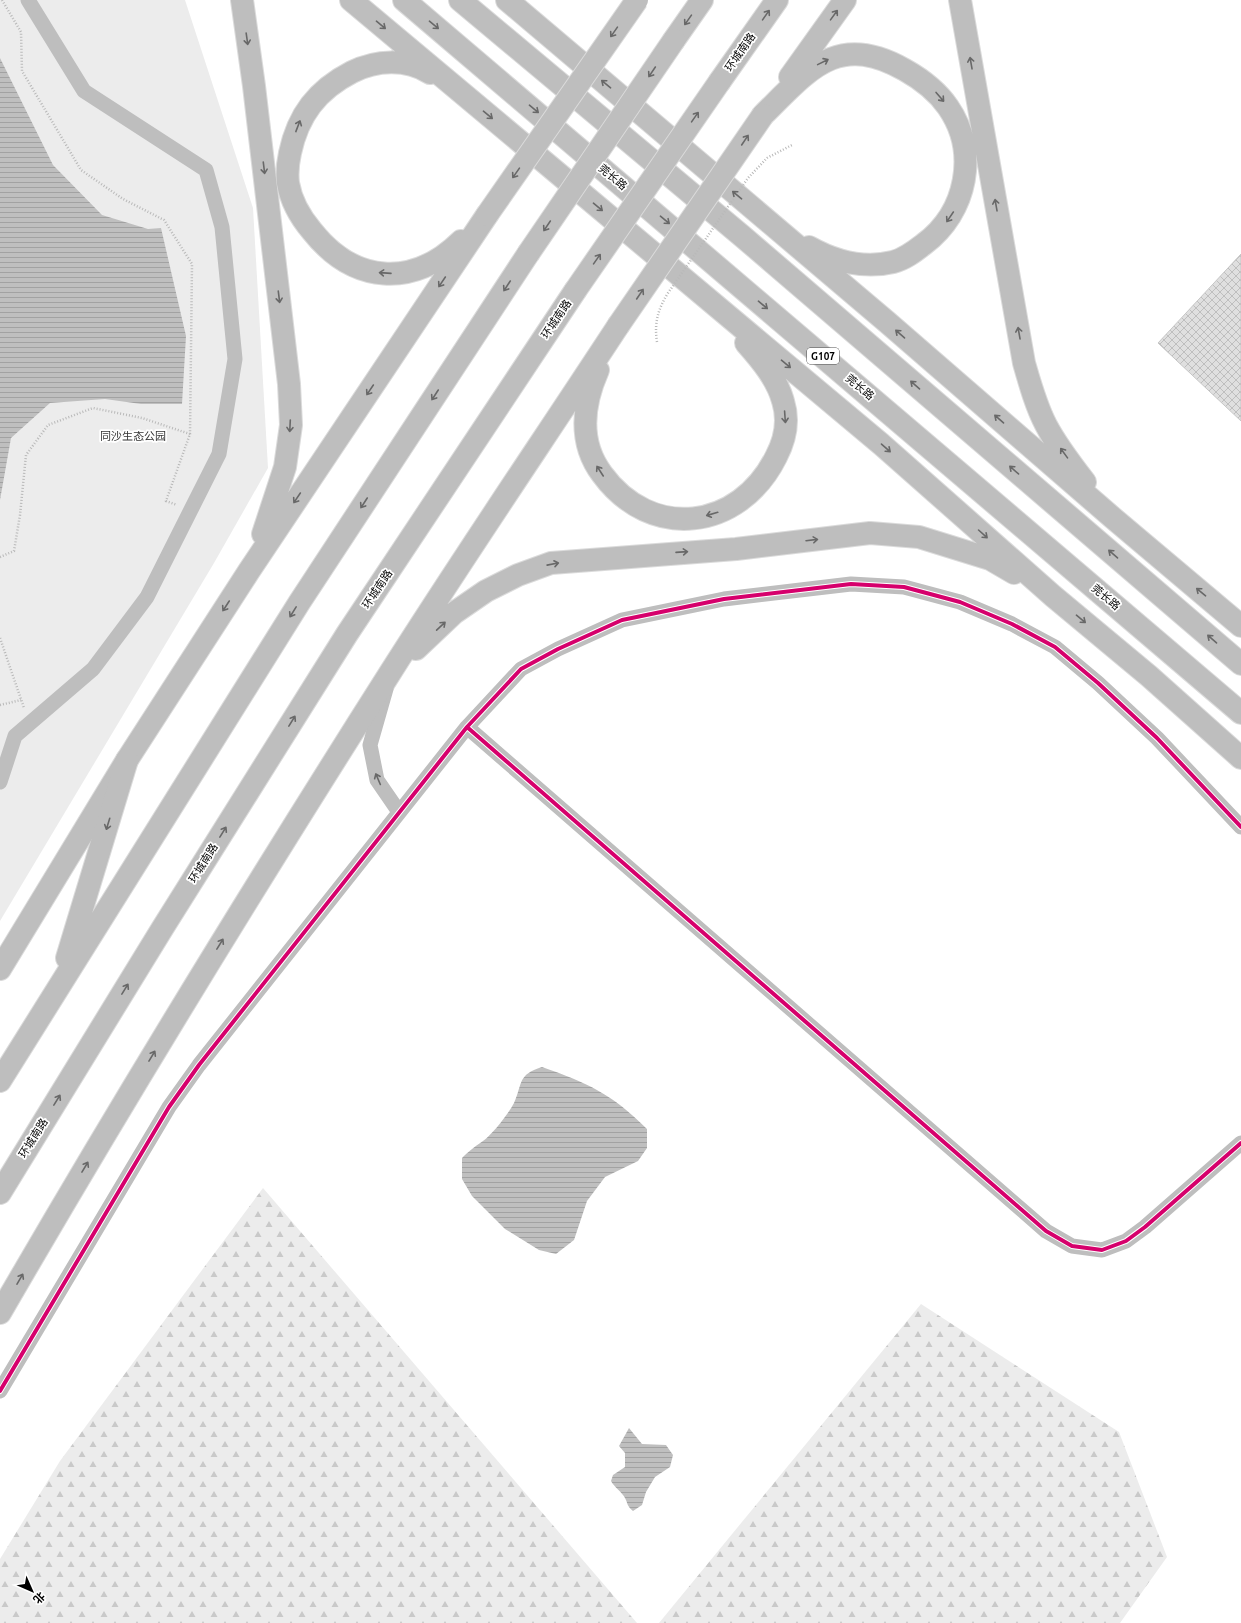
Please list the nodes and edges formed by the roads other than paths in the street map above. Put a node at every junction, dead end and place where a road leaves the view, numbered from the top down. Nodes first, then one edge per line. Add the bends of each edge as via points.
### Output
1 (28, 0) edge
2 (242, 0) edge
3 (351, 0) edge
4 (404, 0) edge
5 (460, 0) edge
6 (636, 0) edge
7 (702, 0) edge
8 (777, 0) edge
9 (845, 0) edge
10 (960, 0) edge
11 (513, 4) edge
12 (458, 90) junction
13 (763, 115) junction
14 (487, 214) junction
15 (762, 216) junction
16 (703, 294) junction
17 (618, 326) junction
18 (1112, 518) junction
19 (249, 571) junction
20 (1053, 596) junction
21 (1241, 626) edge
22 (1241, 664) edge
23 (391, 671) junction
24 (1241, 713) edge
25 (466, 727) junction
26 (1241, 758) edge
27 (127, 760) junction
28 (0, 782) edge
29 (399, 812) junction
30 (1241, 827) edge
31 (0, 969) edge
32 (58, 986) junction
33 (0, 1082) edge
34 (1241, 1143) edge
35 (0, 1193) edge
36 (0, 1313) edge
37 (0, 1391) edge

1 - 28 street via 84,92 206,170 222,227 235,359 219,454 147,597 93,669 15,736
2 -> 19 main road via 288,376 291,425 286,467
3 -> 12 main road
4 -> 24 main road, 莞长路 / G107
22 -> 5 main road via 742,236
6 -> 14 main road, bridge
7 -> 32 main road, bridge via 528,254 298,603
35 -> 8 main road, 环城南路, bridge via 162,928 347,634 575,291
13 -> 9 main road
18 -> 10 main road via 1062,451 1033,395 1024,363
15 -> 11 main road
14 -> 12 main road via 453,249 437,261 418,270 397,274 375,272 354,267 337,257 320,241 303,221 288,183 293,138 301,117 316,97 336,80 362,68 393,62 425,70
12 -> 16 main road
13 -> 15 main road via 804,74 819,63 834,57 876,57 918,78 936,92 948,106 957,122 965,166 963,189 956,208 943,226 913,253 895,262 863,265 831,258
17 -> 13 main road, bridge
14 -> 19 main road
18 -> 15 main road
16 -> 17 main road via 761,360 783,401 786,421 782,444 771,467 756,486 716,514 694,519 670,519 648,512 612,488 598,469 585,435 585,415 595,377
16 -> 20 main road via 881,444
17 - 23 main road
21 -> 18 main road
19 -> 27 main road
23 -> 20 main road via 454,614 486,591 518,575 551,563 736,549 870,533 919,536 983,557
20 -> 26 main road via 1149,676
29 -> 23 street via 377,780 370,745
36 -> 23 main road via 204,970
25 - 29 street
25 - 30 street via 521,669 622,620 724,599 798,590 850,584 904,587 960,602 1012,624 1055,648 1098,683 1156,738
25 - 34 street via 1046,1231 1072,1246 1102,1250 1126,1241
27 - 31 main road
27 -> 32 main road
29 - 37 street via 199,1065 169,1107
32 - 33 main road

